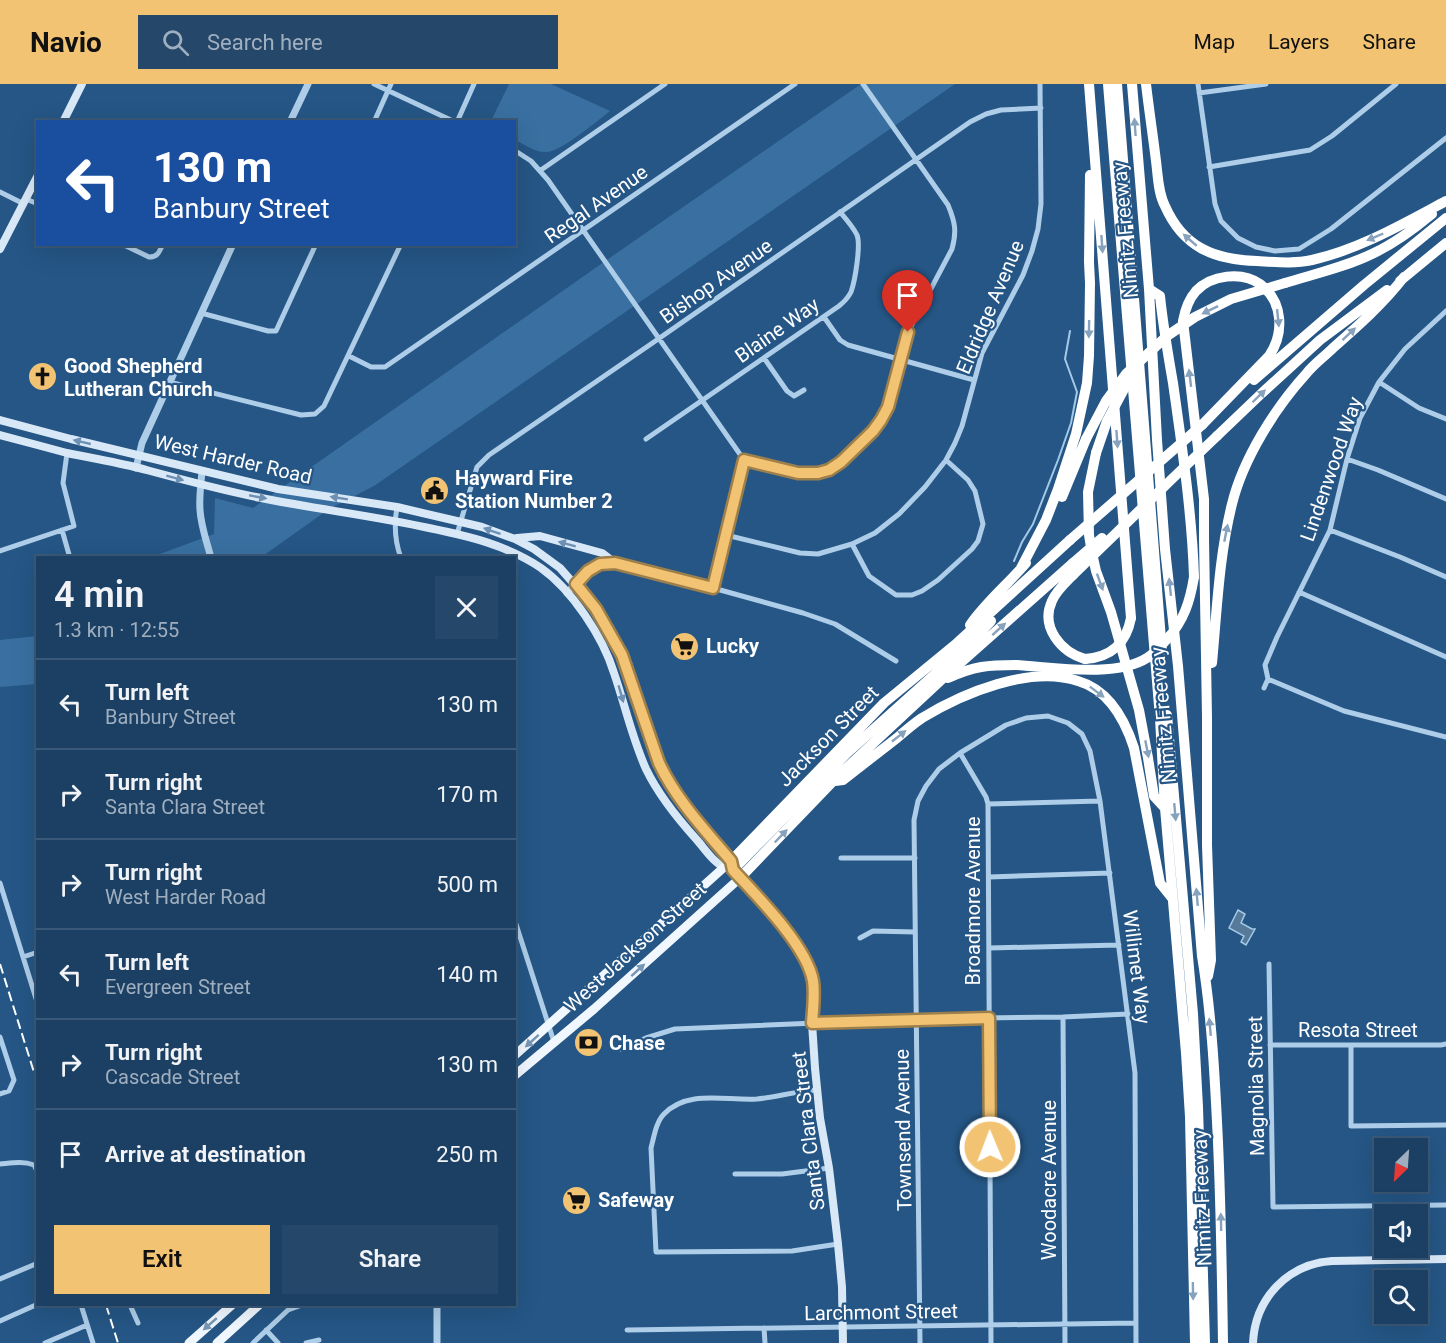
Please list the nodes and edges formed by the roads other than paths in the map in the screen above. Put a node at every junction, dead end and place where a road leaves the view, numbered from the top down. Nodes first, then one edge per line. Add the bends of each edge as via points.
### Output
1 (82, 84) edge
2 (308, 84) edge
3 (374, 84) edge
4 (391, 84) edge
5 (474, 84) edge
6 (664, 84) edge
7 (795, 84) edge
8 (863, 84) edge
9 (1040, 84) edge
10 (1089, 84) edge
11 (1108, 84) edge
12 (1117, 84) edge
13 (1132, 84) edge
14 (1146, 84) edge
15 (1198, 84) edge
16 (1266, 84) edge
17 (1396, 84) edge
18 (388, 90) junction
19 (1199, 93) junction
20 (1090, 102) junction
21 (1041, 108) junction
22 (64, 120) edge
23 (291, 120) edge
24 (375, 120) edge
25 (452, 120) edge
26 (457, 120) edge
27 (1446, 138) edge
28 (516, 151) edge
29 (915, 159) junction
30 (1209, 167) junction
31 (541, 170) junction
32 (36, 179) edge
33 (0, 192) edge
34 (25, 201) junction
35 (1446, 202) edge
36 (36, 204) edge
37 (840, 212) junction
38 (1446, 219) edge
39 (584, 231) junction
40 (2, 239) edge
41 (1446, 243) edge
42 (126, 246) edge
43 (162, 246) edge
44 (232, 246) edge
45 (315, 246) edge
46 (400, 246) edge
47 (0, 249) edge
48 (1404, 277) junction
49 (1149, 289) junction
50 (1446, 311) edge
51 (201, 313) junction
52 (824, 317) junction
53 (659, 339) junction
54 (348, 356) junction
55 (764, 358) junction
56 (900, 360) junction
57 (1142, 360) junction
58 (974, 380) junction
59 (169, 382) junction
60 (1379, 382) junction
61 (804, 390) dead end
62 (703, 401) junction
63 (1446, 419) edge
64 (0, 420) edge
65 (1202, 425) junction
66 (0, 435) edge
67 (646, 439) dead end
68 (68, 453) junction
69 (139, 455) junction
70 (1347, 459) junction
71 (744, 460) junction
72 (946, 460) junction
73 (136, 468) junction
74 (202, 471) junction
75 (1174, 477) junction
76 (201, 484) junction
77 (1446, 499) edge
78 (397, 507) junction
79 (434, 516) junction
80 (394, 520) junction
81 (461, 522) junction
82 (431, 528) junction
83 (63, 530) junction
84 (1330, 530) junction
85 (457, 534) junction
86 (726, 535) junction
87 (515, 539) junction
88 (852, 544) junction
89 (0, 551) edge
90 (70, 556) edge
91 (210, 556) edge
92 (400, 556) edge
93 (615, 563) junction
94 (1022, 568) junction
95 (1040, 568) junction
96 (1446, 578) edge
97 (576, 584) junction
98 (713, 588) junction
99 (1299, 592) junction
100 (567, 593) junction
101 (957, 643) junction
102 (1446, 657) edge
103 (896, 661) dead end
104 (1268, 679) junction
105 (940, 681) junction
106 (1264, 688) dead end
107 (1207, 717) junction
108 (1446, 737) edge
109 (960, 753) junction
110 (835, 781) junction
111 (1100, 801) junction
112 (988, 804) junction
113 (1165, 808) junction
114 (841, 858) dead end
115 (915, 858) junction
116 (732, 869) junction
117 (1110, 873) junction
118 (989, 877) junction
119 (0, 883) edge
120 (1172, 898) junction
121 (516, 924) edge
122 (915, 932) junction
123 (860, 938) dead end
124 (1119, 945) junction
125 (989, 948) junction
126 (36, 953) edge
127 (1202, 956) junction
128 (23, 957) junction
129 (1269, 964) dead end
130 (1206, 983) junction
131 (36, 999) edge
132 (1128, 1014) junction
133 (1063, 1017) junction
134 (989, 1018) junction
135 (917, 1019) junction
136 (812, 1023) junction
137 (549, 1026) junction
138 (0, 1037) edge
139 (554, 1041) junction
140 (1446, 1044) edge
141 (1270, 1045) junction
142 (1351, 1046) junction
143 (621, 1049) dead end
144 (516, 1054) edge
145 (516, 1074) edge
146 (817, 1090) junction
147 (0, 1094) edge
148 (1446, 1125) edge
149 (0, 1164) edge
150 (829, 1168) junction
151 (36, 1169) edge
152 (735, 1174) dead end
153 (1446, 1205) edge
154 (838, 1244) junction
155 (1446, 1259) edge
156 (36, 1264) edge
157 (0, 1279) edge
158 (36, 1305) edge
159 (81, 1306) edge
160 (130, 1306) edge
161 (231, 1306) edge
162 (258, 1306) edge
163 (299, 1306) edge
164 (437, 1306) edge
165 (0, 1321) edge
166 (138, 1323) dead end
167 (1136, 1323) junction
168 (1065, 1324) junction
169 (87, 1325) junction
170 (991, 1325) junction
171 (843, 1326) junction
172 (920, 1326) junction
173 (764, 1328) junction
174 (266, 1330) junction
175 (627, 1330) dead end
176 (319, 1340) dead end
177 (45, 1343) edge
178 (93, 1343) edge
179 (189, 1343) edge
180 (217, 1343) edge
181 (253, 1343) edge
182 (278, 1343) edge
183 (306, 1343) edge
184 (437, 1343) edge
185 (765, 1343) edge
186 (843, 1343) edge
187 (920, 1343) edge
188 (991, 1343) edge
189 (1065, 1343) edge
190 (1136, 1343) edge
191 (1195, 1343) edge
192 (1205, 1343) edge
193 (1211, 1343) edge
194 (1223, 1343) edge
195 (1253, 1343) edge

1 - 22 main road
2 - 23 street
3 - 18 street
4 - 18 street
5 - 26 street
6 - 31 street
7 - 39 street, Regal Avenue
8 - 29 street
9 - 21 street, Eldridge Avenue
10 - 20 highway
11 - 113 highway, Nimitz Freeway
12 -> 192 highway via 1193,1014
49 -> 13 highway, Nimitz Freeway
35 -> 14 highway via 1381,235 1311,260 1221,258 1191,242 1163,203
15 - 19 street
16 - 19 street
17 - 30 street via 1310,150
18 - 24 street
18 - 25 street
19 - 30 street
20 -> 75 highway, bridge via 1131,618 1124,640 1104,656 1085,659 1069,653 1050,628 1048,610 1053,599 1073,576
20 -> 94 highway via 1087,383 1058,489
21 - 29 street, Bishop Avenue via 986,114
21 - 58 street, Eldridge Avenue via 1038,229 1023,275 982,353
27 - 30 street via 1331,230 1299,249 1275,251 1238,238 1221,220
28 - 31 street
29 - 37 street, Bishop Avenue
29 - 56 street via 948,205 956,236 911,326
31 - 39 street
32 - 34 main road
33 - 34 street
34 - 36 street
34 - 40 main road
35 -> 57 highway, bridge via 1419,225 1373,254 1231,299 1195,317
37 - 52 street, Blaine Way via 854,229 859,248 852,289
37 - 53 street, Bishop Avenue
38 - 65 highway
39 - 53 street
39 - 54 street, Regal Avenue via 386,367 371,367
40 - 47 main road
41 - 48 highway
42 - 43 street via 148,257 159,254
44 - 51 street
45 - 51 street via 276,331
46 - 54 street
75 -> 48 highway, bridge via 1320,340
107 -> 48 highway via 1224,544 1232,502 1245,469 1279,408 1307,372 1389,297
49 - 105 highway, bridge via 1160,296 1190,516 1194,577 1188,606 1177,628 1146,658 1123,667 1104,670 989,665
127 -> 49 highway, Nimitz Freeway via 1157,440
50 - 60 street, Lindenwood Way via 1405,349
51 - 59 street
52 - 55 street, Blaine Way
52 - 56 street via 848,345
53 - 62 street
53 - 81 street, Bishop Avenue via 489,455 477,467
54 - 59 street via 324,406 315,414 301,415
55 - 61 street via 787,391 794,396
55 - 62 street, Blaine Way
56 - 58 street
56 - 71 street via 881,420 829,470 798,473
57 - 94 highway, bridge via 1106,401 1048,528
57 -> 113 highway, bridge via 1107,421 1096,453 1088,492 1089,535 1096,571 1139,710 1154,796
58 - 72 street, Eldridge Avenue via 962,426
59 - 69 street
60 - 63 street via 1419,408
60 - 70 street, Lindenwood Way via 1360,418
62 - 67 street, Blaine Way
62 - 71 street
69 -> 64 main road, West Harder Road
65 - 95 highway, bridge
107 -> 65 highway via 1204,499 1183,321 1189,300 1207,283 1231,276 1245,278 1260,284 1277,307 1280,320 1276,343 1269,356
66 - 68 main road, West Harder Road
68 - 73 main road, West Harder Road
68 - 83 street via 63,483 74,526
69 - 73 street
69 - 74 main road, West Harder Road
70 - 77 street
70 - 84 street, Lindenwood Way
71 - 86 street
72 - 88 street, Eldridge Avenue via 899,514 875,533
72 - 88 street via 975,491 983,524 972,549 945,574 912,596 896,595 869,576
73 -> 76 main road, West Harder Road
74 - 76 street
78 -> 74 main road, West Harder Road via 278,489
105 -> 75 highway, Jackson Street, bridge
76 -> 80 main road, West Harder Road
76 - 91 street via 200,513
78 - 79 main road, West Harder Road
78 - 80 street
79 - 81 main road, West Harder Road
79 - 82 main road
80 - 82 main road, West Harder Road
80 - 92 street
81 - 85 street, Bishop Avenue
87 -> 81 main road, Santa Clara Street
82 - 85 main road, West Harder Road
83 - 89 street
83 - 90 street
84 - 96 street
84 - 99 street, Lindenwood Way
85 - 100 main road, Santa Clara Street via 516,554 541,569
86 - 88 street, Eldridge Avenue via 800,553 818,554
86 - 98 street
93 -> 87 main road via 602,554 540,536
87 - 97 main road, Santa Clara Street via 547,558
93 - 97 street via 600,564
93 - 98 street
94 - 101 highway
95 - 101 highway
95 - 116 highway via 973,640 847,753
97 - 100 street
97 - 116 main road, Santa Clara Street via 596,609 622,655 667,780
98 - 103 street via 835,624
99 - 102 street
99 - 104 street, Lindenwood Way via 1265,665
100 -> 116 main road, Santa Clara Street via 602,643 640,755 659,792 671,811
101 - 116 highway, Jackson Street via 884,703
104 - 106 street, Lindenwood Way
104 - 108 street via 1344,711
105 - 110 highway, Jackson Street
107 - 130 highway via 1211,960
109 - 111 street, Willimet Way via 1006,725 1048,716 1068,723 1082,734 1090,751
109 - 112 street, Broadmore Avenue
109 - 115 street, Townsend Avenue via 939,769 918,801
116 -> 110 highway, Jackson Street
110 -> 120 highway via 843,780 921,719 972,692 1030,678 1080,681 1114,707 1129,731 1160,883
111 - 112 street
111 - 117 street, Willimet Way
112 - 118 street, Broadmore Avenue
113 - 120 highway, Nimitz Freeway
114 - 115 street
115 - 122 street, Townsend Avenue
116 - 136 main road, Santa Clara Street via 805,959 813,982
116 - 137 main road, West Jackson Street
139 -> 116 main road, West Jackson Street via 594,1009
117 - 118 street
117 - 124 street, Willimet Way
118 - 125 street, Broadmore Avenue
119 - 128 street
120 -> 191 highway, Nimitz Freeway via 1190,1117
121 - 137 street
122 - 123 street via 873,932
122 - 135 street, Townsend Avenue
124 - 125 street
124 - 132 street, Willimet Way
125 - 134 street, Broadmore Avenue
126 - 128 street
127 - 130 highway, Nimitz Freeway
127 - 193 highway via 1196,970 1207,1160
128 - 131 street
129 - 141 street, Magnolia Street
194 -> 130 highway, Nimitz Freeway via 1216,1101
132 - 133 street
132 - 167 street, Willimet Way via 1134,1073
133 - 134 street
133 - 168 street, Woodacre Avenue
134 - 135 street
134 - 170 street, Broadmore Avenue
135 - 136 street
135 - 172 street, Townsend Avenue
136 - 143 street via 675,1029
136 - 146 main road, Santa Clara Street
137 - 139 street
137 -> 144 main road
138 - 147 street via 14,1080 9,1091
139 - 145 main road
140 - 142 street, Resota Street
141 - 142 street, Resota Street
141 - 153 street, Magnolia Street via 1273,1207
142 - 148 street via 1351,1126
146 - 150 main road, Santa Clara Street
146 - 154 street via 757,1099 691,1098 663,1114 651,1148 656,1252 792,1251
149 - 151 street via 28,1163
150 - 152 street
150 - 154 main road, Santa Clara Street
154 - 171 main road, Santa Clara Street
155 - 195 main road via 1332,1261 1302,1268 1283,1280 1268,1297 1257,1318
156 - 157 street
158 - 165 street
159 - 169 street
160 - 166 street
161 -> 179 main road
162 - 180 main road
163 - 174 street via 288,1310
164 - 184 street
167 - 168 street, Larchmont Street
167 - 190 street, Willimet Way
168 - 170 street, Larchmont Street
168 - 189 street, Woodacre Avenue
169 - 177 street
169 - 178 street
170 - 172 street, Larchmont Street
170 - 188 street, Broadmore Avenue
171 - 172 street, Larchmont Street
171 - 173 street, Larchmont Street
171 - 186 main road, Santa Clara Street
172 - 187 street, Townsend Avenue
173 - 175 street, Larchmont Street
173 - 185 street
174 - 181 street
174 - 182 street
176 - 183 street

